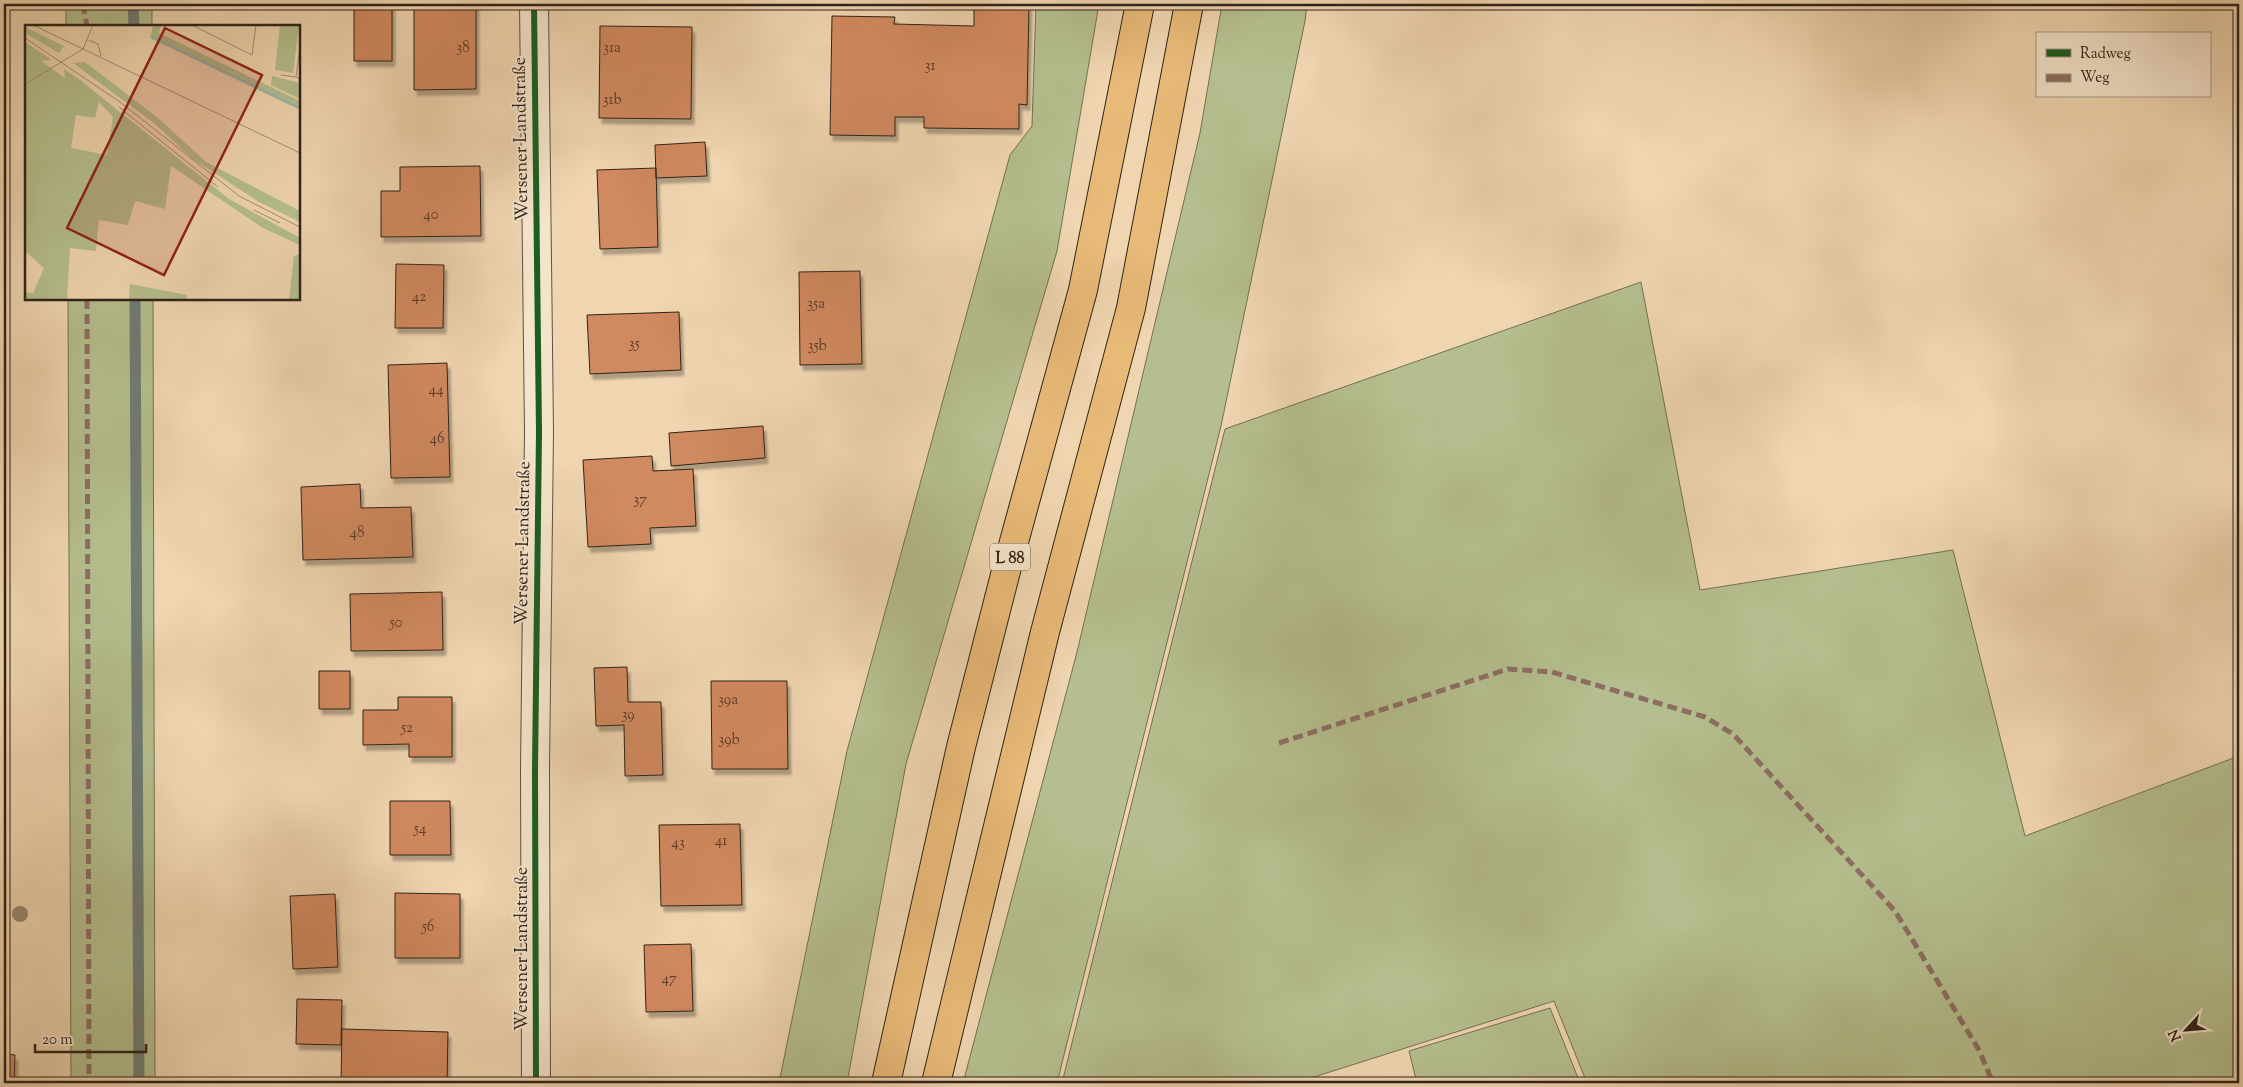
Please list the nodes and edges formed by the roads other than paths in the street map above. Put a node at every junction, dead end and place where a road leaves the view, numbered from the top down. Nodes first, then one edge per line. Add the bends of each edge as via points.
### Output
1 (534, 4) edge
2 (1140, 4) edge
3 (1189, 4) edge
4 (536, 1083) edge
5 (886, 1083) edge
6 (936, 1083) edge

1 - 4 street, Wersener Landstraße via 538,432
2 - 5 highway, L 88 via 1083,290 961,747
3 - 6 highway via 1131,308 1045,632

